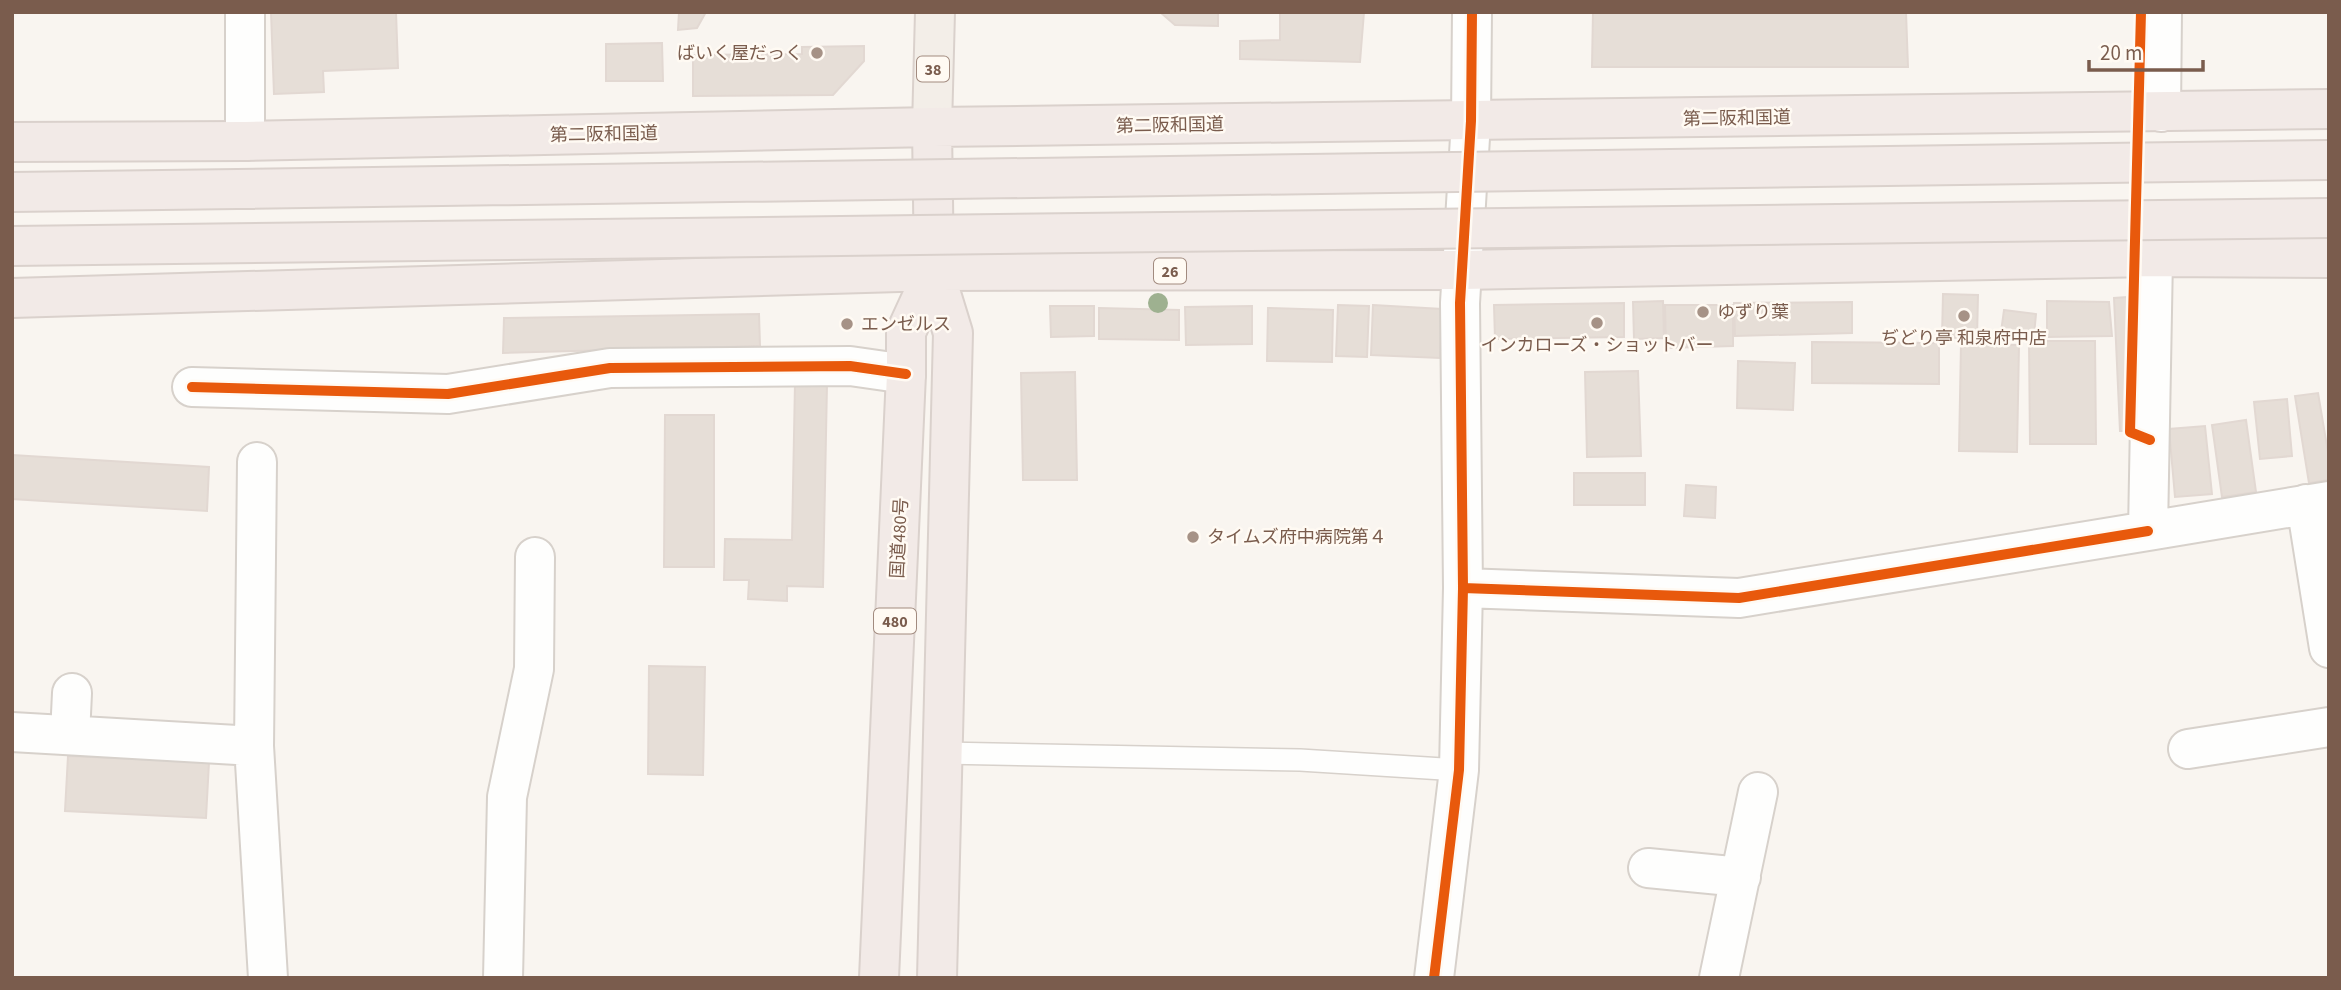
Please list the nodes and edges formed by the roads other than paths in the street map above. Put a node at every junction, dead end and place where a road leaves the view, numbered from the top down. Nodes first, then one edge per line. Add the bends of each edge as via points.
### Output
1 (245, 12) edge
2 (935, 12) edge
3 (1472, 12) edge
4 (2162, 12) edge
5 (2329, 109) edge
6 (2161, 112) junction
7 (1471, 121) junction
8 (932, 127) junction
9 (245, 141) junction
10 (12, 142) edge
11 (2329, 160) edge
12 (12, 192) edge
13 (2329, 218) edge
14 (12, 246) edge
15 (2152, 257) junction
16 (2329, 258) edge
17 (1463, 270) junction
18 (934, 271) junction
19 (12, 298) edge
20 (906, 374) junction
21 (192, 387) dead end
22 (257, 463) dead end
23 (2317, 503) edge
24 (2148, 531) junction
25 (535, 557) dead end
26 (1463, 588) junction
27 (2329, 648) edge
28 (72, 693) dead end
29 (2329, 727) edge
30 (12, 732) edge
31 (70, 736) junction
32 (254, 746) junction
33 (2188, 749) dead end
34 (943, 752) junction
35 (1459, 770) junction
36 (1758, 792) dead end
37 (1648, 868) dead end
38 (1741, 877) junction
39 (268, 978) edge
40 (503, 978) edge
41 (879, 978) edge
42 (937, 978) edge
43 (1434, 978) edge
44 (1719, 978) edge

1 - 9 street
2 - 8 main road, 38
3 - 7 street
4 - 6 street
5 - 6 highway, 第二阪和国道
6 - 7 highway, 第二阪和国道
7 - 8 highway, 第二阪和国道
7 - 17 street
8 - 9 highway, 第二阪和国道
8 - 18 highway, 国道480号 / 480
9 - 10 highway, 第二阪和国道
11 - 12 highway, bridge
13 - 14 highway, 26, bridge
15 - 16 highway, 26
15 - 17 highway, 26
15 - 24 street
17 - 18 highway, 26
17 - 26 street
18 - 19 highway, 26
18 - 20 highway, 国道480号 / 480 via 906,332
18 - 34 highway, 国道480号 / 480 via 953,333
20 - 21 street via 850,366 610,368 448,394
20 - 41 highway, 国道480号 / 480
22 - 32 street
23 - 24 street
23 - 27 street
24 - 26 street via 1739,598
25 - 40 street via 534,668 507,797
26 - 35 street
28 - 31 street
29 - 33 street
30 - 31 street
31 - 32 street
32 - 39 street
34 - 35 lane via 1272,759
34 - 42 highway, 国道480号 / 480
35 - 43 street
36 - 38 street
37 - 38 street
38 - 44 street

